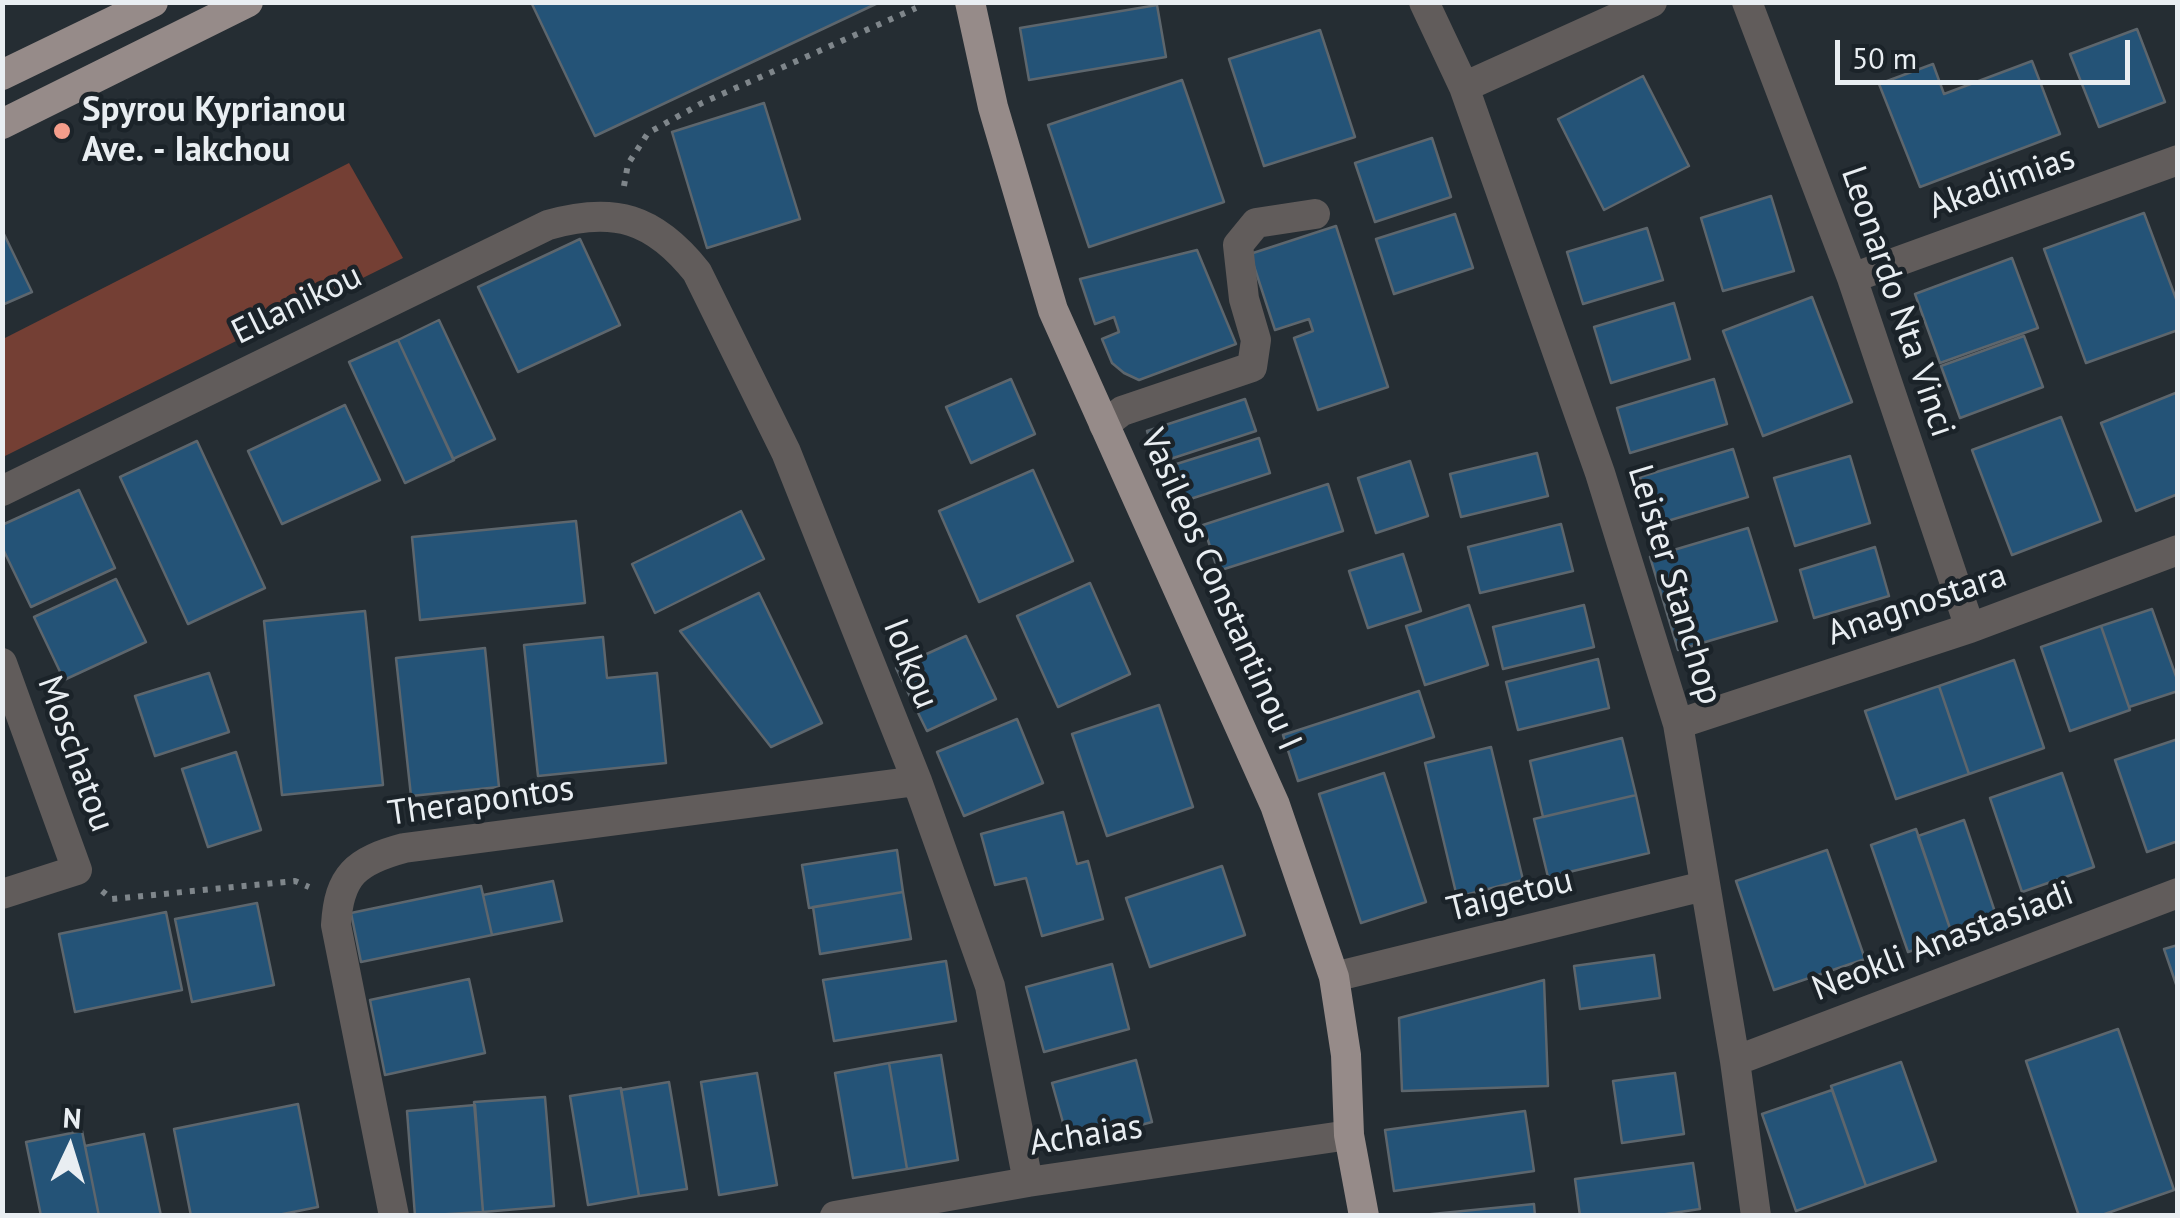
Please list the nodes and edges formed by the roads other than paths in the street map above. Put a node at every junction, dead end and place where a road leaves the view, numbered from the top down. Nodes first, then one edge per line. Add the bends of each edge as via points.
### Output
1 (152, 2) edge
2 (248, 2) edge
3 (970, 2) edge
4 (1424, 2) edge
5 (1652, 2) edge
6 (1748, 2) edge
7 (2, 75) edge
8 (1464, 87) junction
9 (2, 124) edge
10 (2177, 161) edge
11 (1315, 214) dead end
12 (626, 219) joint
13 (1852, 278) junction
14 (1104, 425) junction
15 (2, 491) edge
16 (2178, 550) edge
17 (1970, 628) junction
18 (2, 663) edge
19 (1678, 724) junction
20 (916, 781) junction
21 (1704, 886) junction
22 (2178, 893) edge
23 (2, 894) edge
24 (1334, 977) junction
25 (1735, 1060) junction
26 (1348, 1135) junction
27 (1028, 1182) junction
28 (394, 1216) edge
29 (834, 1216) edge
30 (1364, 1216) edge
31 (1756, 1216) edge

1 - 7 main road
2 - 9 main road
3 - 14 main road, Vasileos Constantinou I via 993,108 1052,310
4 - 8 street, Leister Stanchop
5 - 8 street
6 - 13 street, Leonardo Nta Vinci
8 - 19 street, Leister Stanchop via 1600,474
10 - 13 street, Akadimias
11 - 14 street via 1256,222 1238,246 1256,340 1252,367 1122,410
12 - 15 street, Ellanikou via 579,216 548,225
12 - 20 street, Iolkou via 678,248 705,288 786,452
13 - 17 street, Leonardo Nta Vinci
14 - 24 main road, Vasileos Constantinou I via 1275,805
16 - 17 street, Anagnostara
17 - 19 street, Anagnostara
18 - 23 street, Moschatou via 77,870
19 - 21 street, Leister Stanchop
20 - 27 street, Iolkou via 990,986
20 - 28 street, Therapontos via 404,848 375,856 349,875 336,926
21 - 24 street, Taigetou
21 - 25 street, Leister Stanchop
22 - 25 street, Neokli Anastasiadi
24 - 26 main road, Vasileos Constantinou I via 1346,1055
25 - 31 street, Leister Stanchop
26 - 27 street, Achaias
26 - 30 main road, Vasileos Constantinou I
27 - 29 street, Achaias

